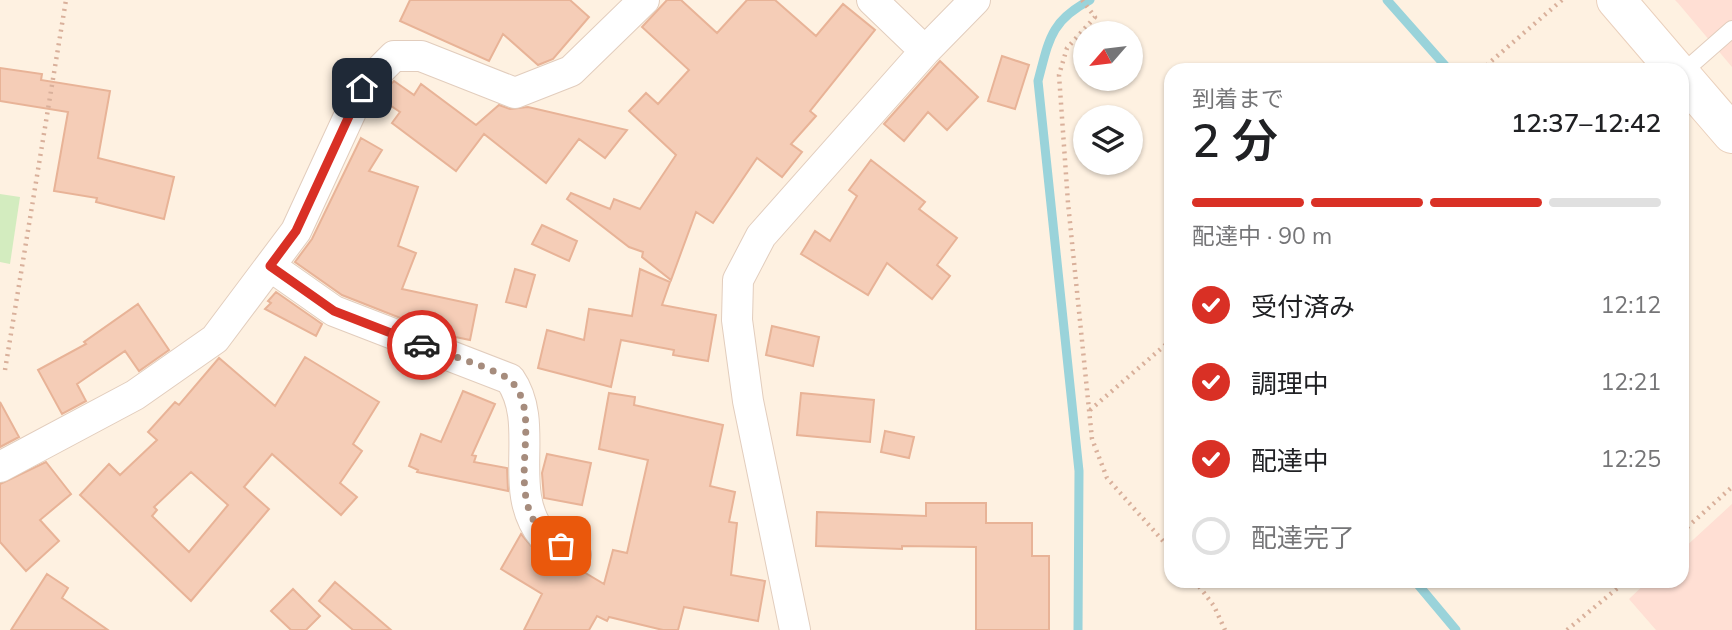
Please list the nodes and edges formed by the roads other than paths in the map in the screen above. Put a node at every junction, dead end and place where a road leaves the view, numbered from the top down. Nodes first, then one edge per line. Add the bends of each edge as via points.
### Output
1 (643, 0) edge
2 (872, 0) edge
3 (975, 0) edge
4 (1616, 0) edge
5 (1732, 29) edge
6 (925, 51) junction
7 (1670, 63) edge
8 (1689, 69) edge
9 (1689, 83) edge
10 (1732, 134) edge
11 (270, 266) junction
12 (0, 467) edge
13 (576, 555) dead end
14 (795, 630) edge

1 - 11 street via 571,71 515,93 421,56 394,56 362,88 296,231
2 - 6 street
3 - 6 street
4 - 7 main road
5 - 8 lane
6 - 14 street via 761,236 738,280 737,320 748,401
9 - 10 main road
11 - 12 street via 215,339 135,395
11 - 13 street via 334,311 510,379 521,395 523,488 536,523 545,538

